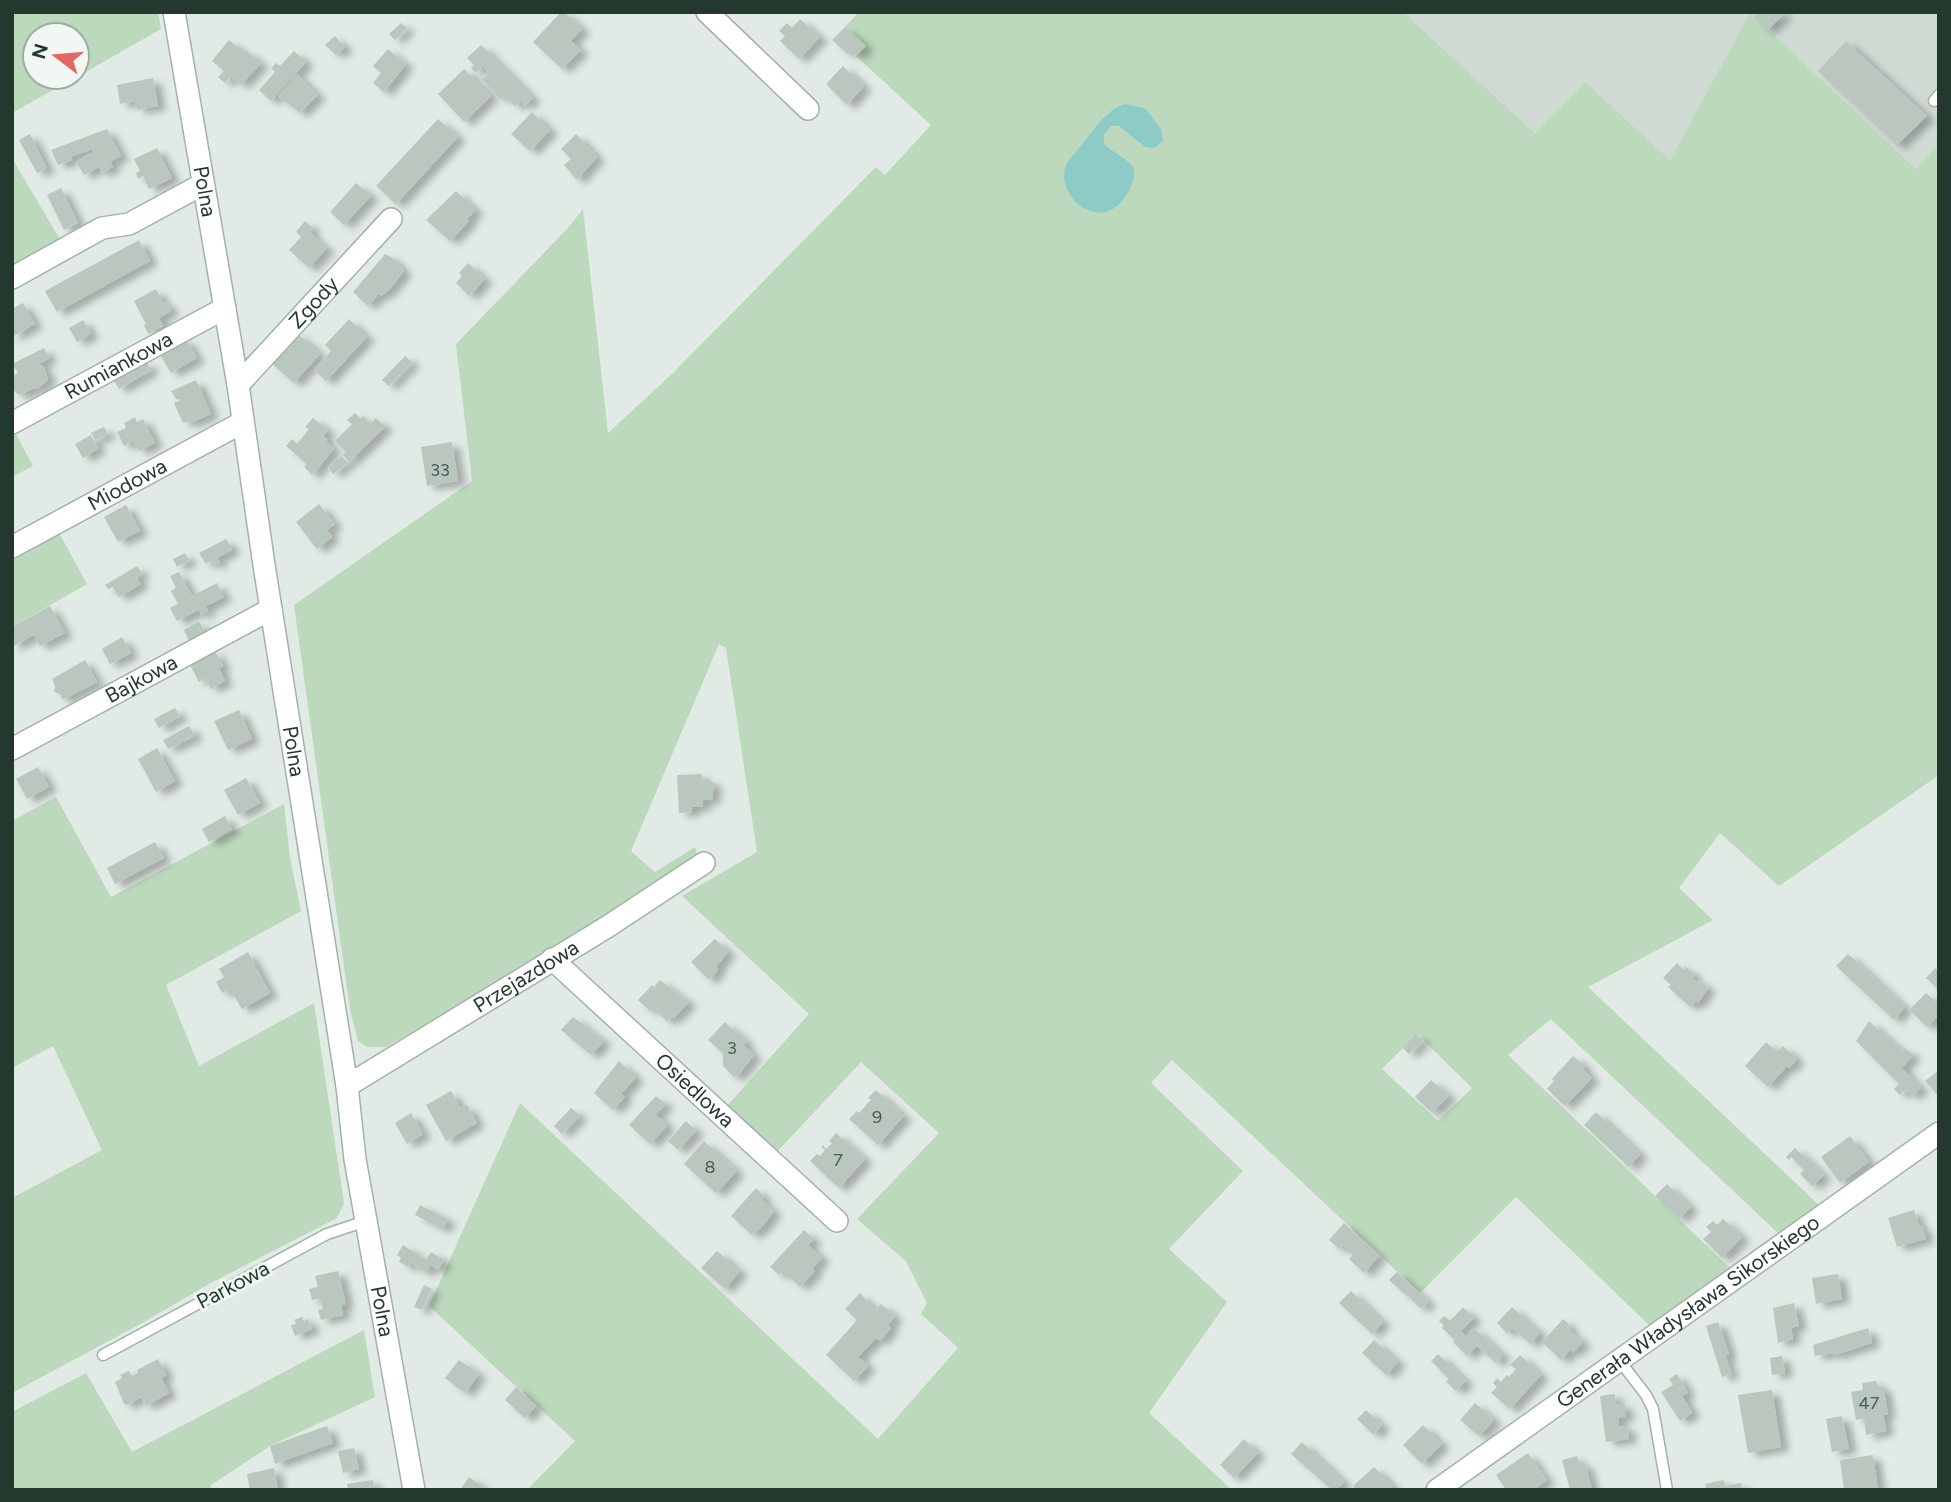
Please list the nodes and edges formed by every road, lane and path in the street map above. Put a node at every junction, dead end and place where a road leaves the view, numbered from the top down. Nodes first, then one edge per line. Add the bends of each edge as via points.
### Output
1 (174, 12) edge
2 (707, 12) edge
3 (808, 109) dead end
4 (203, 184) junction
5 (391, 219) dead end
6 (12, 278) edge
7 (225, 308) junction
8 (238, 385) junction
9 (243, 422) junction
10 (12, 423) edge
11 (12, 547) edge
12 (271, 609) junction
13 (12, 750) edge
14 (704, 863) dead end
15 (552, 959) junction
16 (347, 1086) junction
17 (1939, 1133) edge
18 (366, 1221) junction
19 (837, 1221) dead end
20 (103, 1356) dead end
21 (1619, 1360) junction
22 (414, 1490) edge
23 (1437, 1490) edge
24 (1667, 1490) edge

1 - 4 street, Polna
2 - 3 street
4 - 6 street via 129,224 102,228
4 - 7 street, Polna
5 - 8 street, Zgody
7 - 8 street, Polna
7 - 10 street, Rumiankowa
8 - 9 street, Polna
9 - 11 street, Miodowa
9 - 12 street, Polna
12 - 13 street, Bajkowa
12 - 16 street, Polna
14 - 15 street, Przejazdowa
15 - 16 street, Przejazdowa
15 - 19 street, Osiedlowa
16 - 18 street, Polna
17 - 21 street, Generała Władysława Sikorskiego
18 - 20 lane, Parkowa via 327,1234
18 - 22 street, Polna
21 - 23 street, Generała Władysława Sikorskiego
21 - 24 lane via 1653,1409

